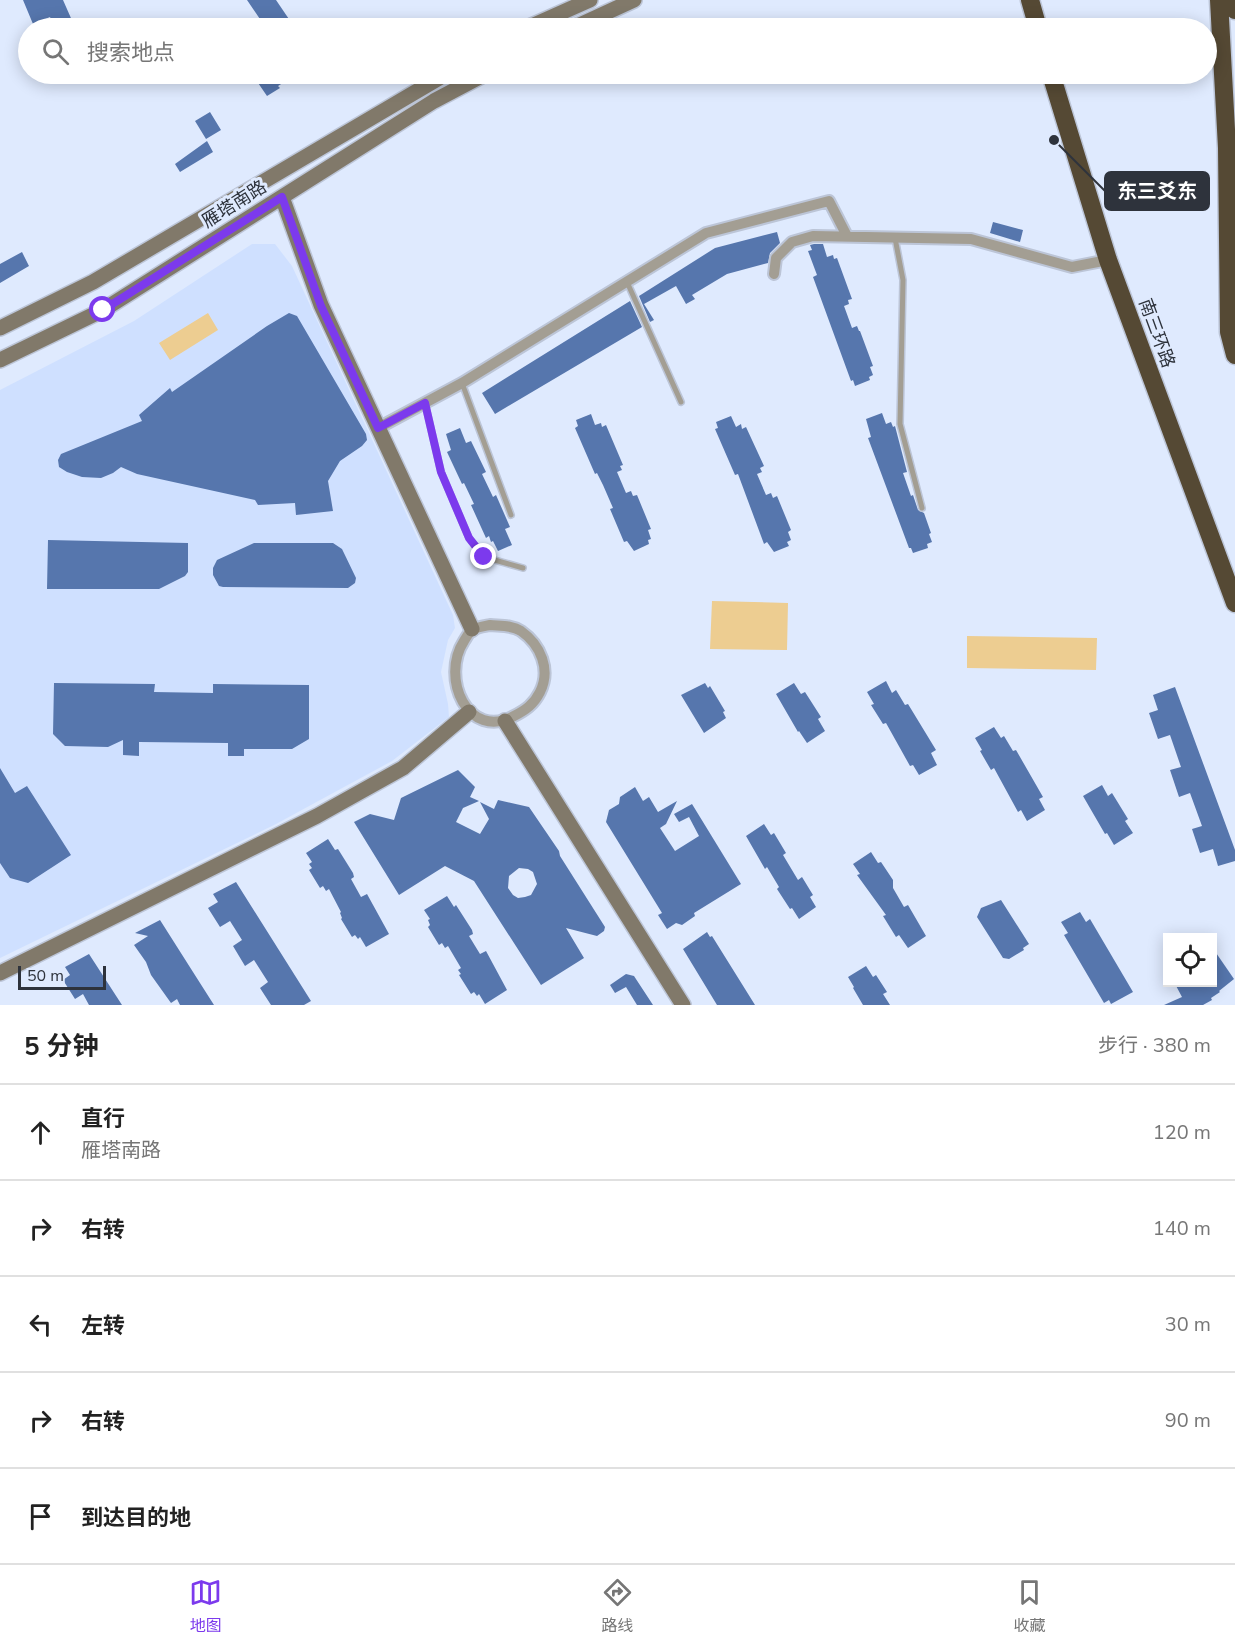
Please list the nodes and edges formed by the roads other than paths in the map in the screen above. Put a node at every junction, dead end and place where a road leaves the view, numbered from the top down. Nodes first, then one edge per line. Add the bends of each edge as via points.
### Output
1 (590, 0) edge
2 (634, 0) edge
3 (1030, 0) edge
4 (1219, 0) edge
5 (1232, 0) edge
6 (1235, 9) edge
7 (550, 18) edge
8 (595, 18) edge
9 (1035, 18) edge
10 (429, 84) edge
11 (466, 84) edge
12 (1054, 84) edge
13 (282, 197) junction
14 (847, 236) junction
15 (894, 237) junction
16 (1108, 260) junction
17 (774, 274) dead end
18 (627, 282) junction
19 (0, 328) edge
20 (1235, 355) edge
21 (0, 360) edge
22 (462, 382) junction
23 (681, 402) dead end
24 (425, 403) junction
25 (378, 428) junction
26 (922, 508) dead end
27 (511, 515) dead end
28 (523, 568) dead end
29 (1235, 603) edge
30 (472, 629) junction
31 (469, 712) junction
32 (505, 721) junction
33 (0, 973) edge
34 (683, 1005) edge

1 - 7 street
2 - 8 street
3 - 9 highway
4 - 20 highway via 1227,148 1229,332
5 - 6 highway
10 - 19 street, 雁塔南路 via 93,282
11 - 13 street, 雁塔南路
12 - 16 highway, 南三环路
13 - 21 street, 雁塔南路 via 103,310
13 - 25 street via 321,306
14 - 15 street
14 - 17 street via 813,236 792,242 776,258
14 - 18 street via 829,201 706,233
15 - 16 street via 971,239 1072,267
15 - 26 lane via 903,280 900,424
16 - 29 highway, 南三环路
18 - 22 street
18 - 23 lane
22 - 24 street
22 - 27 lane
24 - 25 street
24 - 28 lane via 441,472 469,538 484,557
25 - 30 street
30 - 31 street via 460,647 454,680
30 - 32 street via 508,626 520,631 541,653 546,673 541,691 530,707
31 - 32 street via 485,721
31 - 33 street via 403,768 317,816
32 - 34 street

